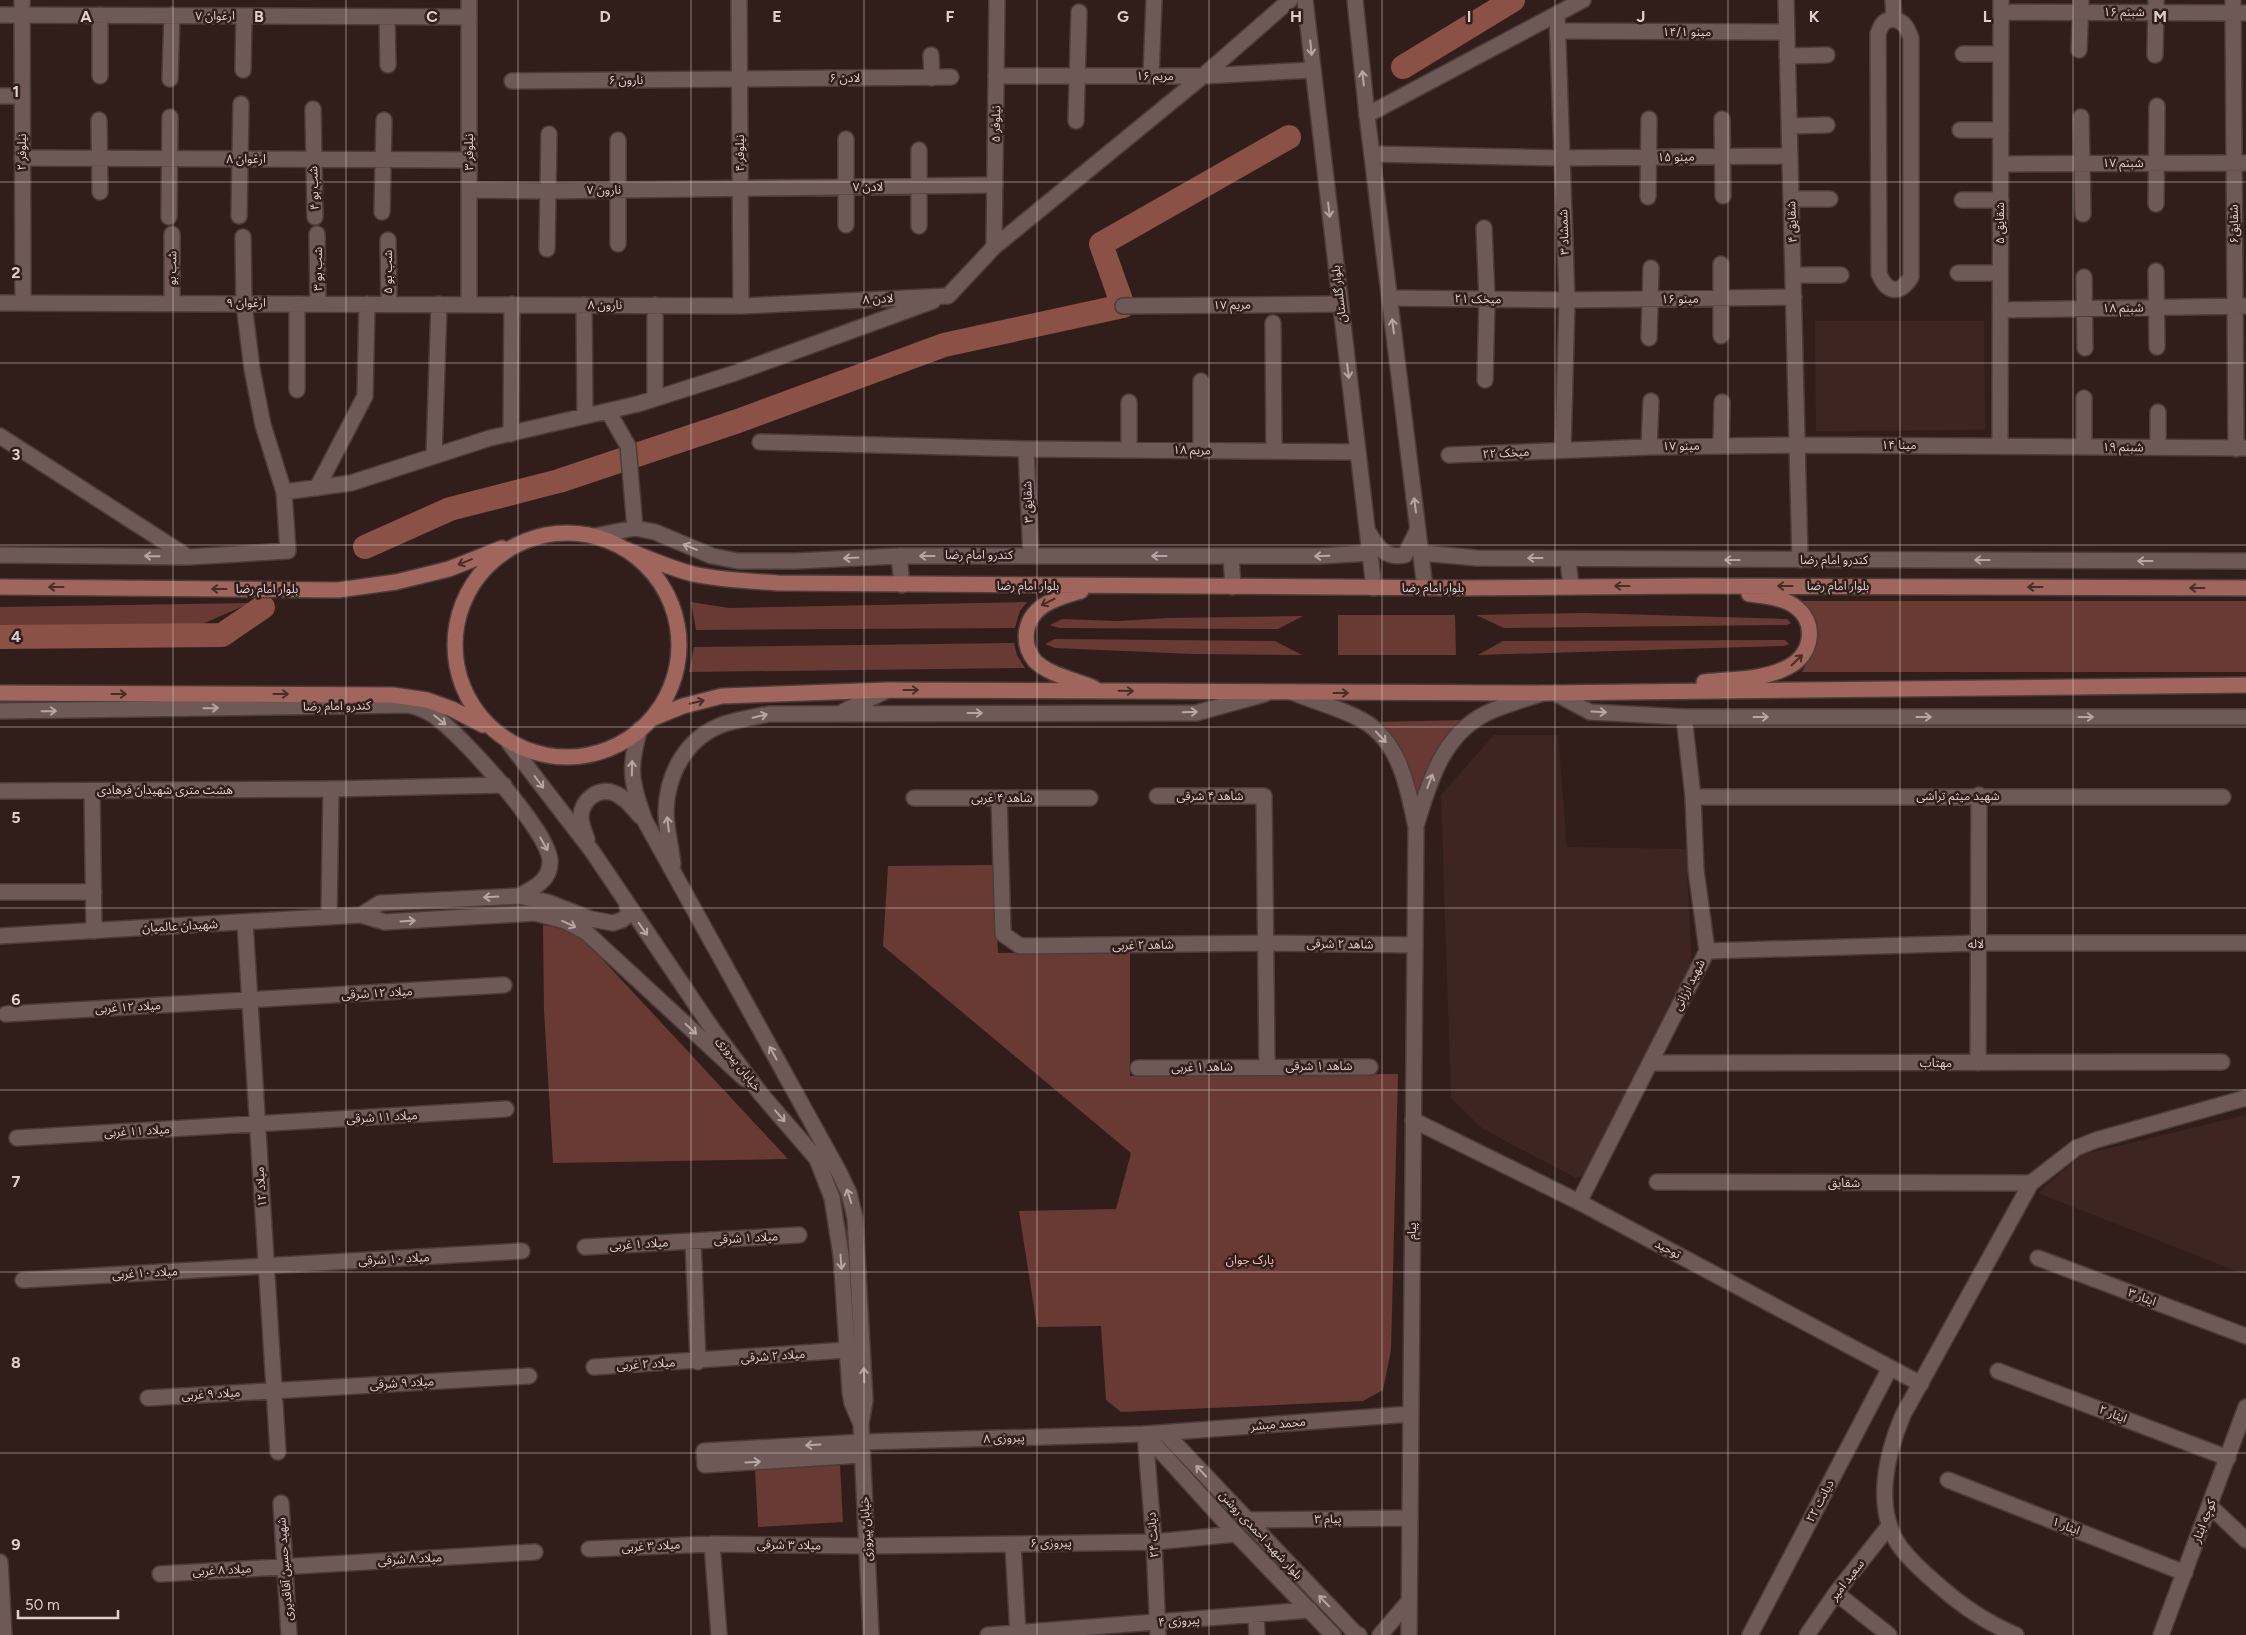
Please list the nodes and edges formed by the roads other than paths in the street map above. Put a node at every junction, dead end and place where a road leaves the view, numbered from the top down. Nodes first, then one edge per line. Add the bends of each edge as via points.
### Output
1 (469, 0) edge
2 (739, 0) edge
3 (997, 0) edge
4 (1154, 0) edge
5 (1290, 0) edge
6 (1305, 0) edge
7 (1356, 0) edge
8 (1583, 0) edge
9 (1786, 0) edge
10 (1894, 0) edge
11 (2001, 6) edge
12 (2081, 6) edge
13 (2156, 6) edge
14 (22, 7) edge
15 (2237, 9) edge
16 (1079, 12) dead end
17 (0, 15) edge
18 (100, 15) junction
19 (172, 15) junction
20 (1557, 15) junction
21 (244, 16) junction
22 (387, 17) junction
23 (469, 17) junction
24 (1894, 19) junction
25 (1558, 31) junction
26 (1787, 32) junction
27 (2079, 50) dead end
28 (1964, 54) dead end
29 (2001, 54) junction
30 (931, 55) dead end
31 (2155, 55) dead end
32 (1787, 56) junction
33 (1827, 56) dead end
34 (388, 65) dead end
35 (243, 70) dead end
36 (1313, 70) junction
37 (100, 76) dead end
38 (996, 76) junction
39 (1078, 76) junction
40 (1151, 76) junction
41 (1203, 76) junction
42 (932, 78) junction
43 (951, 78) dead end
44 (170, 79) dead end
45 (739, 79) junction
46 (512, 81) dead end
47 (0, 96) edge
48 (22, 96) junction
49 (241, 104) dead end
50 (2157, 106) dead end
51 (313, 109) dead end
52 (1367, 115) junction
53 (170, 116) dead end
54 (2081, 117) dead end
55 (1649, 119) dead end
56 (1722, 119) dead end
57 (99, 120) dead end
58 (384, 120) dead end
59 (1076, 121) dead end
60 (1827, 125) dead end
61 (1789, 126) junction
62 (1960, 130) dead end
63 (2001, 130) junction
64 (549, 134) dead end
65 (846, 139) dead end
66 (618, 140) dead end
67 (920, 150) dead end
68 (1372, 154) junction
69 (1790, 156) junction
70 (1723, 157) junction
71 (22, 158) junction
72 (1562, 158) junction
73 (1649, 158) junction
74 (100, 159) junction
75 (171, 159) junction
76 (241, 159) junction
77 (314, 159) junction
78 (384, 160) junction
79 (469, 160) junction
80 (2082, 163) junction
81 (2156, 163) junction
82 (2239, 163) edge
83 (2001, 164) junction
84 (995, 185) junction
85 (920, 186) junction
86 (846, 187) junction
87 (740, 188) junction
88 (469, 190) junction
89 (618, 190) junction
90 (547, 191) junction
91 (100, 192) dead end
92 (1723, 196) dead end
93 (1648, 197) dead end
94 (1791, 199) junction
95 (1830, 199) dead end
96 (1962, 200) dead end
97 (2000, 200) junction
98 (2156, 204) dead end
99 (382, 212) dead end
100 (2083, 214) dead end
101 (239, 216) dead end
102 (169, 218) dead end
103 (315, 218) dead end
104 (846, 225) dead end
105 (919, 226) dead end
106 (1484, 228) dead end
107 (172, 234) dead end
108 (318, 234) dead end
109 (243, 237) dead end
110 (388, 240) dead end
111 (618, 244) dead end
112 (994, 248) junction
113 (547, 249) dead end
114 (1721, 264) dead end
115 (1651, 268) dead end
116 (2156, 271) dead end
117 (1958, 273) dead end
118 (2000, 273) junction
119 (1793, 275) junction
120 (1841, 275) dead end
121 (2084, 277) dead end
122 (948, 296) junction
123 (1794, 297) junction
124 (1390, 298) junction
125 (1721, 298) junction
126 (1486, 299) junction
127 (1650, 299) junction
128 (1567, 300) junction
129 (0, 303) edge
130 (23, 303) junction
131 (172, 303) junction
132 (244, 304) junction
133 (297, 304) junction
134 (318, 304) junction
135 (367, 304) junction
136 (389, 304) junction
137 (439, 304) junction
138 (469, 304) junction
139 (512, 304) junction
140 (1340, 304) junction
141 (584, 305) junction
142 (656, 305) junction
143 (741, 306) junction
144 (1123, 306) dead end
145 (2241, 306) edge
146 (2156, 307) junction
147 (2084, 309) junction
148 (2000, 310) junction
149 (1273, 323) dead end
150 (1721, 336) dead end
151 (1649, 338) dead end
152 (2158, 347) dead end
153 (2085, 348) dead end
154 (1485, 380) dead end
155 (1201, 381) dead end
156 (297, 390) dead end
157 (656, 398) junction
158 (2084, 398) dead end
159 (1651, 401) dead end
160 (1129, 402) dead end
161 (1722, 402) dead end
162 (608, 411) junction
163 (2158, 412) dead end
164 (585, 416) junction
165 (511, 434) junction
166 (0, 436) edge
167 (760, 442) dead end
168 (7, 444) edge
169 (1798, 445) junction
170 (1721, 446) junction
171 (2000, 446) junction
172 (1649, 447) junction
173 (2084, 447) junction
174 (2158, 448) junction
175 (2241, 448) edge
176 (1026, 449) junction
177 (1129, 450) junction
178 (1201, 450) junction
179 (1563, 450) junction
180 (1274, 451) junction
181 (1358, 452) junction
182 (1449, 455) dead end
183 (434, 456) junction
184 (317, 488) junction
185 (284, 492) junction
186 (1418, 527) junction
187 (635, 528) junction
188 (1368, 532) junction
189 (594, 536) junction
190 (527, 539) junction
191 (624, 549) junction
192 (1370, 553) junction
193 (1421, 553) junction
194 (0, 555) edge
195 (1031, 555) junction
196 (899, 556) junction
197 (1231, 556) junction
198 (188, 557) junction
199 (1568, 558) junction
200 (1800, 560) junction
201 (2246, 561) edge
202 (902, 585) junction
203 (1094, 586) junction
204 (1693, 586) junction
205 (0, 587) edge
206 (1571, 587) junction
207 (1232, 588) junction
208 (1374, 588) junction
209 (1425, 588) junction
210 (2246, 588) edge
211 (2246, 684) edge
212 (888, 690) junction
213 (1102, 690) junction
214 (1631, 691) junction
215 (1272, 692) junction
216 (1292, 692) junction
217 (0, 693) edge
218 (1549, 693) junction
219 (139, 694) junction
220 (140, 709) junction
221 (0, 711) edge
222 (841, 713) junction
223 (1684, 717) junction
224 (2246, 717) edge
225 (651, 719) junction
226 (640, 730) junction
227 (495, 731) junction
228 (510, 743) junction
229 (504, 785) junction
230 (331, 789) junction
231 (92, 791) junction
232 (0, 792) edge
233 (1978, 795) junction
234 (1157, 796) dead end
235 (1693, 796) junction
236 (2223, 797) dead end
237 (914, 798) dead end
238 (999, 798) junction
239 (1090, 798) dead end
240 (645, 821) junction
241 (1416, 827) junction
242 (592, 851) junction
243 (674, 873) junction
244 (0, 892) edge
245 (94, 892) junction
246 (519, 896) junction
247 (627, 906) junction
248 (361, 915) junction
249 (329, 917) junction
250 (245, 923) junction
251 (94, 931) junction
252 (0, 936) edge
253 (1266, 943) junction
254 (1978, 943) junction
255 (2246, 943) edge
256 (1415, 945) junction
257 (1707, 951) junction
258 (504, 985) dead end
259 (250, 1000) junction
260 (6, 1014) dead end
261 (2222, 1062) dead end
262 (1650, 1063) junction
263 (1978, 1063) junction
264 (1267, 1066) junction
265 (1370, 1067) dead end
266 (1138, 1068) dead end
267 (761, 1094) junction
268 (2246, 1098) edge
269 (506, 1109) dead end
270 (1413, 1120) junction
271 (258, 1124) junction
272 (17, 1138) dead end
273 (1657, 1182) dead end
274 (2031, 1184) junction
275 (1579, 1202) junction
276 (799, 1235) dead end
277 (693, 1241) junction
278 (585, 1247) dead end
279 (522, 1251) dead end
280 (2038, 1258) dead end
281 (266, 1266) junction
282 (23, 1280) dead end
283 (2246, 1336) edge
284 (847, 1350) junction
285 (698, 1362) junction
286 (594, 1367) dead end
287 (1890, 1368) junction
288 (1998, 1371) dead end
289 (529, 1376) dead end
290 (1921, 1384) junction
291 (274, 1390) junction
292 (148, 1398) dead end
293 (2246, 1407) edge
294 (1411, 1414) junction
295 (861, 1424) junction
296 (1165, 1433) junction
297 (1146, 1434) junction
298 (862, 1449) junction
299 (278, 1452) dead end
300 (704, 1458) dead end
301 (2228, 1458) junction
302 (1948, 1480) dead end
303 (281, 1502) dead end
304 (2210, 1506) junction
305 (1410, 1518) junction
306 (1247, 1520) junction
307 (1889, 1526) junction
308 (1236, 1534) junction
309 (2246, 1540) edge
310 (1154, 1542) junction
311 (712, 1544) junction
312 (1013, 1544) junction
313 (866, 1546) junction
314 (590, 1549) dead end
315 (535, 1552) dead end
316 (1279, 1554) junction
317 (0, 1562) edge
318 (1268, 1565) junction
319 (285, 1566) junction
320 (2184, 1572) junction
321 (160, 1574) dead end
322 (1836, 1593) junction
323 (1409, 1601) junction
324 (1310, 1610) junction
325 (1256, 1616) junction
326 (1158, 1629) edge
327 (1992, 1631) edge
328 (1018, 1634) edge
329 (4, 1635) edge
330 (289, 1635) edge
331 (720, 1635) edge
332 (871, 1635) edge
333 (988, 1635) edge
334 (1257, 1635) edge
335 (1333, 1635) edge
336 (1359, 1635) edge
337 (1380, 1635) edge
338 (1409, 1635) edge
339 (1750, 1635) edge
340 (1807, 1635) edge
341 (1889, 1635) edge
342 (2016, 1635) edge
343 (2161, 1635) edge

1 - 23 street, نیلوفر ۳
2 - 45 street, نیلوفر ۴
3 - 38 street, نیلوفر ۵
4 - 40 street
5 - 41 street
6 -> 36 street, بلوار گلستان
52 -> 7 street
8 - 20 street
9 - 26 street, شقایق ۴
10 - 24 street
11 - 12 street, شبنم ۱۶
11 - 29 street, شقایق ۵
12 - 13 street, شبنم ۱۶
12 - 27 street
13 - 15 street, شبنم ۱۶
13 - 31 street
14 - 17 street, ارغوان ۷
14 - 18 street, ارغوان ۷
14 - 48 street, نیلوفر ۲
15 - 82 street, شقایق۶
16 - 39 street
18 - 19 street, ارغوان ۷
18 - 37 street
19 - 21 street, ارغوان ۷
19 - 44 street
20 - 25 street, شمشاد ۳
20 - 52 street
21 - 22 street, ارغوان ۷
21 - 35 street
22 - 23 street, ارغوان ۷
22 - 34 street
23 - 79 street, نیلوفر ۳
24 - 24 street via 1881,24 1878,34 1879,274 1883,284 1899,290 1911,277 1911,38 1906,26
25 - 26 street, مینو ۱۴/۱
25 - 72 street, شمشاد ۳
26 - 32 street, شقایق ۴
28 - 29 street
29 - 63 street, شقایق ۵
30 - 42 street
32 - 33 street
32 - 61 street, شقایق ۴
36 - 41 street, مریم ۱۶
36 -> 140 street, بلوار گلستان
38 - 39 street, مریم ۱۶
38 - 84 street, نیلوفر ۵
39 - 40 street, مریم ۱۶
39 - 59 street
40 - 41 street, مریم ۱۶
41 - 112 street
42 - 43 street, لادن ۶
42 - 45 street, لادن ۶
45 - 46 street, نارون ۶
45 - 87 street, نیلوفر ۴
47 - 48 street
48 - 71 street, نیلوفر ۲
49 - 76 street
50 - 81 street
51 - 77 street, شب بو ۴
52 - 68 street
53 - 75 street
54 - 80 street
55 - 73 street
56 - 70 street
57 - 74 street
58 - 78 street
60 - 61 street
61 - 69 street, شقایق ۴
62 - 63 street
63 - 83 street, شقایق ۵
64 - 90 street
65 - 86 street
66 - 89 street
67 - 85 street
68 - 72 street, مینو ۱۵
68 - 124 street
69 - 70 street, مینو ۱۵
69 - 94 street, شقایق ۴
70 - 73 street, مینو ۱۵
70 - 92 street
71 - 74 street, ارغوان ۸
71 - 130 street, نیلوفر ۲
72 - 73 street, مینو ۱۵
72 - 128 street, شمشاد ۳
73 - 93 street
74 - 75 street, ارغوان ۸
74 - 91 street
75 - 76 street, ارغوان ۸
75 - 102 street
76 - 77 street, ارغوان ۸
76 - 101 street
77 - 78 street, ارغوان ۸
77 - 103 street, شب بو ۴
78 - 79 street, ارغوان ۸
78 - 99 street
79 - 88 street, نیلوفر ۳
80 - 81 street, شبنم ۱۷
80 - 83 street, شبنم ۱۷
80 - 100 street
81 - 82 street, شبنم ۱۷
81 - 98 street
82 - 145 street, شقایق۶
83 - 97 street, شقایق ۵
84 - 85 street, لادن ۷
84 - 112 street, نیلوفر ۵
85 - 86 street, لادن ۷
85 - 105 street
86 - 87 street, لادن ۷
86 - 104 street
87 - 89 street, نارون ۷
87 - 143 street, نیلوفر ۴
88 - 90 street, نارون ۷
88 - 138 street, نیلوفر ۳
89 - 90 street, نارون ۷
89 - 111 street
90 - 113 street
94 - 95 street
94 - 119 street, شقایق ۴
96 - 97 street
97 - 118 street, شقایق ۵
106 - 126 street
107 - 131 street, شب بو
108 - 134 street, شب بو ۳
109 - 132 street
110 - 136 street, شب بو ۵
112 - 122 street
114 - 125 street
115 - 127 street
116 - 146 street
117 - 118 street
118 - 148 street, شقایق ۵
119 - 120 street
119 - 123 street, شقایق ۴
121 - 147 street
122 - 143 street, لادن ۸
122 - 157 street
123 - 125 street, مینو ۱۶
123 - 169 street, شقایق ۴
124 - 126 street, میخک ۲۱
186 -> 124 street
125 - 127 street, مینو ۱۶
125 - 150 street
126 - 128 street, میخک ۲۱
126 - 154 street
127 - 128 street, مینو ۱۶
127 - 151 street
128 - 179 street, شمشاد ۳
129 - 130 street, ارغوان ۹
130 - 131 street, ارغوان ۹
131 - 132 street, ارغوان ۹
132 - 133 street, ارغوان ۹
132 - 185 street via 263,424
133 - 134 street, ارغوان ۹
133 - 156 street
134 - 135 street, ارغوان ۹
135 - 136 street, ارغوان ۹
135 - 184 street via 365,396
136 - 137 street, ارغوان ۹
137 - 138 street, ارغوان ۹
137 - 183 street
138 - 139 street, نارون ۸
139 - 141 street, نارون ۸
139 - 165 street
140 - 144 street, مریم ۱۷
140 -> 181 street, بلوار گلستان
141 - 142 street, نارون ۸
141 - 164 street
142 - 143 street, نارون ۸
142 - 157 street
145 - 146 street, شبنم ۱۸
145 - 175 street, شقایق۶
146 - 147 street, شبنم ۱۸
146 - 152 street
147 - 148 street, شبنم ۱۸
147 - 153 street
148 - 171 street, شقایق ۵
149 - 180 street
155 - 178 street
157 - 162 street
158 - 173 street
159 - 172 street
160 - 177 street
161 - 170 street
162 - 164 street
162 - 187 street via 628,446
163 - 174 street
164 - 165 street
165 - 183 street
166 - 168 street
167 - 176 street, مریم ۱۸
168 - 198 street
169 - 170 street, مینو ۱۷
169 - 171 street, مینا ۱۴
169 - 200 street, شقایق ۴
170 - 172 street, مینو ۱۷
171 - 173 street, شبنم ۱۹
172 - 179 street, مینو ۱۷
173 - 174 street, شبنم ۱۹
174 - 175 street, شبنم ۱۹
176 - 177 street, مریم ۱۸
176 - 195 street, شقایق ۳
177 - 178 street, مریم ۱۸
178 - 180 street, مریم ۱۸
179 - 182 street, میخک ۲۲
180 - 181 street, مریم ۱۸
181 - 188 street, بلوار گلستان
183 - 184 street via 351,483
184 - 185 street
185 - 198 street via 288,551
186 - 188 street via 1406,555 1394,557 1380,549
186 - 193 street
187 - 189 street, کندرو امام رضا
196 -> 187 street, کندرو امام رضا via 738,561 712,556 655,532
188 - 192 street, بلوار گلستان
189 - 190 main road via 549,534
189 - 191 main road
190 -> 205 main road, بلوار امام رضا via 449,569 396,582 338,590
190 - 227 main road via 496,556 473,582 458,614 453,649 460,683 477,714
191 - 202 main road, بلوار امام رضا via 671,568 725,579
191 - 225 main road via 658,580 677,621 678,667 671,689
192 -> 197 street, کندرو امام رضا
192 - 208 street, بلوار گلستان
199 -> 193 street, کندرو امام رضا via 1477,558
193 - 209 street
198 -> 194 street
195 -> 196 street, کندرو امام رضا
197 -> 195 street, کندرو امام رضا
196 - 202 street
197 - 207 street
200 -> 199 street, کندرو امام رضا
199 - 206 street
201 -> 200 street, کندرو امام رضا
202 - 203 main road, بلوار امام رضا
203 - 207 main road, بلوار امام رضا
203 -> 213 main road via 1041,606 1029,624 1026,640 1030,654 1040,664
204 -> 206 main road, بلوار امام رضا
210 -> 204 main road, بلوار امام رضا
214 -> 204 main road via 1767,674 1789,667 1802,657 1810,643 1811,632 1806,618 1795,606 1774,598
206 - 209 main road, بلوار امام رضا
207 - 208 main road, بلوار امام رضا
208 - 209 main road, بلوار امام رضا
211 - 214 main road
212 -> 213 main road
212 - 222 street
225 -> 212 main road via 683,706 722,696
213 -> 215 main road
214 - 218 main road
215 - 216 main road
222 -> 215 street via 1196,713
216 -> 218 main road
216 -> 241 street via 1359,718 1387,743 1406,777
217 -> 219 main road
218 -> 223 street via 1590,712
241 -> 218 street via 1432,775 1461,732 1486,713
219 - 220 street
219 -> 227 main road via 393,695 427,700
221 -> 220 street, کندرو امام رضا
220 -> 229 street, کندرو امام رضا via 408,705 423,709 441,721
243 -> 222 street via 666,812 668,793 675,767 688,748 707,732 724,724 769,714
223 -> 224 street
223 - 235 street, شهید ارزانی
225 - 226 main road
226 - 228 main road via 615,747 587,756 543,756
240 -> 226 street, خیابان پیروزی via 634,791 631,767
227 - 228 main road
228 -> 242 street, خیابان پیروزی
229 - 230 street, هشت متری شهیدان فرهادی
229 -> 246 street, کندرو امام رضا via 536,830 550,861 541,884
230 - 231 street, هشت متری شهیدان فرهادی
230 - 249 street
231 - 232 street, هشت متری شهیدان فرهادی
231 - 245 street
233 - 235 street, شهید میثم تراشی
233 - 236 street, شهید میثم تراشی
233 - 254 street
234 - 253 street, شاهد ۴ شرقی via 1264,796
235 - 257 street, شهید ارزانی via 1696,870
237 - 238 street, شاهد ۴ غربی
238 - 239 street, شاهد ۴ غربی
238 - 253 street, شاهد ۲ غربی via 1003,934 1020,946
240 - 242 street via 623,797 605,790 591,796 581,814
240 - 243 street, خیابان پیروزی
241 - 256 street, پیام
242 - 247 street, خیابان پیروزی
295 -> 243 street, خیابان پیروزی via 865,1400 863,1352 855,1218 849,1193
244 - 245 street
245 - 251 street
246 - 247 street via 614,923 628,914
246 -> 248 street via 380,903
247 -> 267 street, خیابان پیروزی
248 - 249 street, شهیدان عالمیان
248 -> 267 street via 385,922 536,913 565,921 586,932
249 - 250 street, شهیدان عالمیان
250 - 251 street, شهیدان عالمیان
250 - 259 street, میلاد ۱۲
251 - 252 street, شهیدان عالمیان
253 - 256 street, شاهد ۲ شرقی
253 - 264 street
254 - 255 street, لاله
254 - 257 street, لاله
254 - 263 street
256 - 270 street, پیام
257 - 262 street, شهید ارزانی
258 - 259 street, میلاد ۱۲ شرقی
259 - 260 street, میلاد ۱۲ غربی
259 - 271 street, میلاد ۱۲
261 - 263 street, مهتاب
262 - 263 street, مهتاب
262 - 275 street, شهید ارزانی
264 - 265 street, شاهد ۱ شرقی
264 - 266 street, شاهد ۱ غربی
267 -> 284 street, خیابان پیروزی via 817,1159 828,1183 841,1255
268 - 274 street via 2076,1148
269 - 271 street, میلاد ۱۱ شرقی
270 - 275 street, توحید
270 - 294 street, پیام
271 - 272 street, میلاد ۱۱ غربی
271 - 281 street, میلاد ۱۲
273 - 274 street, شقایق
274 - 290 street
275 - 287 street, توحید
276 - 277 street, میلاد ۱ شرقی
277 - 278 street, میلاد ۱ غربی
277 - 285 street
279 - 281 street, میلاد ۱۰ شرقی
280 - 283 street, ایثار ۳
281 - 282 street, میلاد ۱۰ غربی
281 - 291 street, میلاد ۱۲
284 - 285 street, میلاد ۲ شرقی
284 - 295 street, خیابان پیروزی via 852,1403
285 - 286 street, میلاد ۲ غربی
287 - 290 street, توحید
287 - 339 street, دیانت ۲۲
288 - 301 street, ایثار ۲
289 - 291 street, میلاد ۹ شرقی
290 - 307 street via 1903,1416 1888,1455 1885,1489
291 - 292 street, میلاد ۹ غربی
291 - 299 street, میلاد ۱۲
293 - 301 street, کوچه ایثار
294 - 296 street, محمد مبشر
294 - 305 street, پیام
295 - 298 street, خیابان پیروزی
296 - 297 street, محمد مبشر
306 -> 296 street, بلوار شهید احمدی روشن
297 - 298 street, پیروزی ۸
297 - 308 street, بلوار شهید احمدی روشن
297 - 310 street, دیانت ۲۴
298 - 300 street, پیروزی ۸
298 - 313 street, خیابان پیروزی
301 - 304 street, کوچه ایثار
302 - 320 street, ایثار ۱
303 - 319 street, شهید حسین آقاقدیری
304 - 309 street
304 - 320 street, کوچه ایثار
305 - 306 street, پیام ۳
305 - 323 street, پیام
306 - 316 street, بلوار شهید احمدی روشن
307 - 322 street, سعید امیر
307 - 327 street via 1915,1565
308 - 310 street, پیروزی ۶
308 - 318 street, بلوار شهید احمدی روشن
310 - 312 street, پیروزی ۶
310 - 326 street, دیانت ۲۴
311 - 313 street, میلاد ۳ شرقی
311 - 314 street, میلاد ۳ غربی
311 - 331 street
312 - 313 street, پیروزی ۶
312 - 328 street
313 - 332 street, خیابان پیروزی
315 - 319 street, میلاد ۸ شرقی
316 - 318 street
336 -> 316 street, بلوار شهید احمدی روشن
317 - 329 street
318 - 324 street, بلوار شهید احمدی روشن
319 - 321 street, میلاد ۸ غربی
319 - 330 street, شهید حسین آقاقدیری
320 - 343 street, کوچه ایثار
322 - 340 street, سعید امیر
322 - 341 street
323 - 337 street
323 - 338 street, پیام
324 - 325 street, پیروزی ۴
324 - 335 street, بلوار شهید احمدی روشن
325 - 326 street, پیروزی ۴
325 - 334 street
326 - 328 street, پیروزی ۴
327 - 342 street
328 - 333 street, پیروزی ۴

